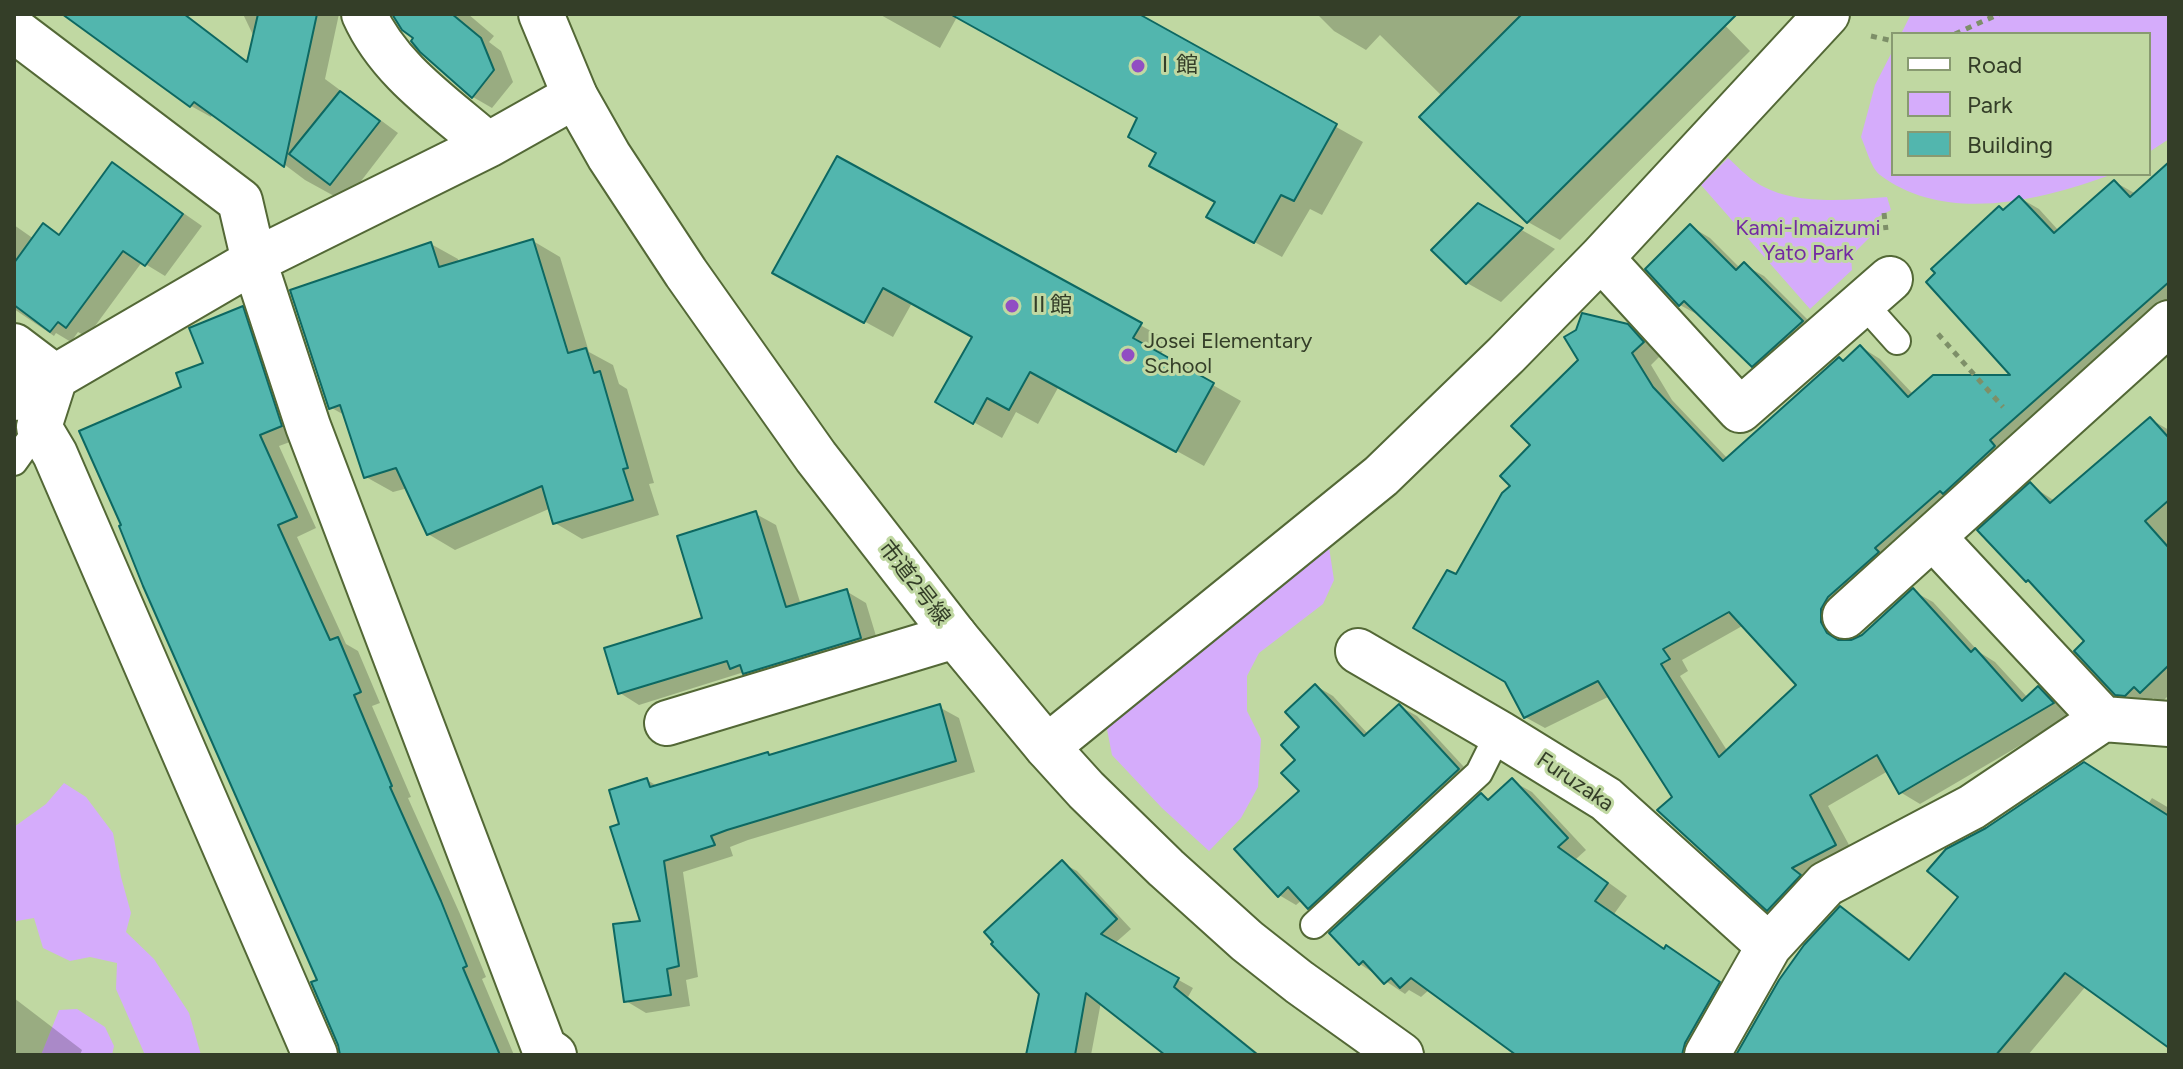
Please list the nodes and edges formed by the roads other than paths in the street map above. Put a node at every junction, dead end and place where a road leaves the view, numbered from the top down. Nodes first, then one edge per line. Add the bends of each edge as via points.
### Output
1 (364, 14) edge
2 (541, 14) edge
3 (1827, 14) edge
4 (14, 30) edge
5 (575, 96) junction
6 (488, 145) junction
7 (1601, 258) junction
8 (254, 261) junction
9 (1876, 291) joint
10 (2169, 323) edge
11 (1897, 341) dead end
12 (14, 346) edge
13 (55, 377) junction
14 (27, 412) edge
15 (14, 462) edge
16 (1933, 537) junction
17 (1845, 616) dead end
18 (955, 636) junction
19 (1358, 651) dead end
20 (2103, 719) junction
21 (667, 723) dead end
22 (2169, 724) edge
23 (1499, 733) junction
24 (1047, 747) junction
25 (1314, 925) dead end
26 (1769, 946) junction
27 (315, 1055) edge
28 (554, 1055) edge
29 (1401, 1055) edge
30 (1707, 1055) edge

1 - 6 street via 400,69
2 - 5 street, 市道2号線
3 - 7 street
4 - 8 street via 240,201
5 - 6 street
5 - 18 street, 市道2号線 via 686,273 816,457
6 - 8 street
7 - 9 street via 1740,410
7 - 24 street via 1381,476
8 - 13 street
8 - 28 street via 308,426 544,1048
9 - 11 lane
10 - 16 street
12 - 13 street
13 - 14 street via 27,384
14 - 15 lane
14 - 27 street via 55,454
16 - 17 street
16 - 20 street
18 - 21 street
18 - 24 street, 市道2号線
19 - 23 street, Furuzaka
20 - 22 street
20 - 26 street via 1972,807 1826,884
23 - 25 lane via 1479,773
23 - 26 street, Furuzaka via 1606,799
24 - 29 street, 市道2号線 via 1143,846 1247,941
26 - 30 street

